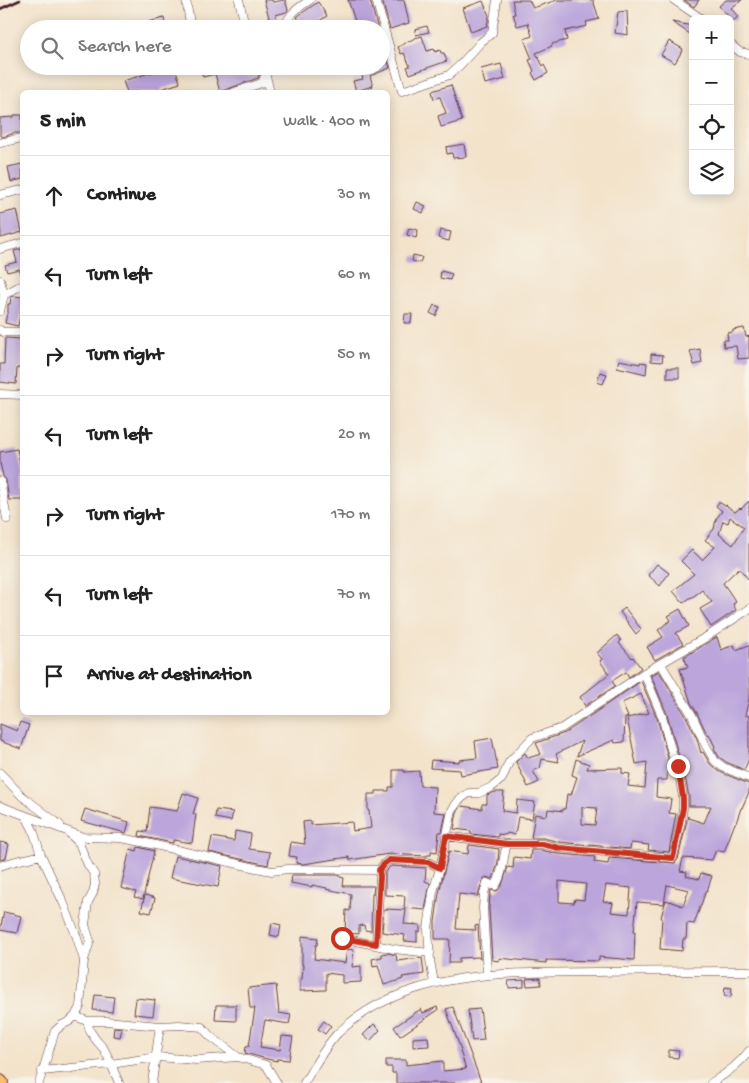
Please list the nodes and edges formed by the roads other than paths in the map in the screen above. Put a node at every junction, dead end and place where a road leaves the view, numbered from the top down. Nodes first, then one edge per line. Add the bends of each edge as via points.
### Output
1 (186, 0) edge
2 (239, 0) edge
3 (310, 0) edge
4 (376, 0) edge
5 (497, 0) edge
6 (674, 0) edge
7 (696, 15) edge
8 (189, 20) edge
9 (244, 20) edge
10 (288, 20) edge
11 (382, 20) edge
12 (734, 47) edge
13 (390, 48) edge
14 (749, 54) edge
15 (266, 76) joint
16 (240, 90) edge
17 (270, 90) edge
18 (20, 138) edge
19 (0, 143) edge
20 (20, 190) edge
21 (0, 195) edge
22 (20, 244) edge
23 (0, 249) edge
24 (0, 280) edge
25 (20, 286) edge
26 (2, 300) edge
27 (0, 311) edge
28 (0, 330) edge
29 (20, 332) edge
30 (0, 394) edge
31 (20, 395) edge
32 (0, 481) edge
33 (7, 519) dead end
34 (749, 609) edge
35 (661, 664) junction
36 (644, 673) junction
37 (0, 773) edge
38 (749, 778) edge
39 (0, 806) edge
40 (26, 816) junction
41 (67, 831) junction
42 (446, 836) junction
43 (507, 844) junction
44 (42, 855) junction
45 (0, 866) edge
46 (440, 868) junction
47 (379, 870) junction
48 (342, 938) dead end
49 (376, 944) junction
50 (430, 953) junction
51 (84, 960) junction
52 (749, 971) edge
53 (487, 975) junction
54 (434, 983) junction
55 (76, 1016) junction
56 (86, 1021) junction
57 (160, 1026) junction
58 (749, 1050) edge
59 (238, 1057) junction
60 (157, 1058) junction
61 (111, 1064) junction
62 (42, 1071) junction
63 (39, 1083) edge
64 (119, 1083) edge
65 (152, 1083) edge
66 (277, 1083) edge
67 (304, 1083) edge
68 (711, 1083) edge

1 - 8 street
2 - 9 street
3 - 10 street
4 - 11 street
5 - 13 street via 492,33 449,75 402,90
6 - 7 street
12 - 14 street
15 - 16 street via 262,83
15 - 17 street
18 - 19 street
20 - 21 street
22 - 23 street
24 - 26 street
25 - 26 street
26 - 27 street
28 - 29 street
30 - 31 street
32 - 33 street
34 - 35 street
35 - 36 street
35 - 38 street via 715,761
36 - 42 street via 562,728 532,738 509,762 502,779 492,787 479,793 469,793 460,800 452,810
36 - 43 street via 678,766 683,798 673,858 542,844
37 - 41 street via 22,796
39 - 40 street
40 - 41 street
40 - 44 street
41 - 47 street via 84,837 150,843 272,871
41 - 51 street via 79,843 94,874 95,884 88,902 85,925 90,941
42 - 43 street
42 - 46 street
43 - 53 street via 500,881 495,886 486,883 484,894
44 - 45 street
44 - 51 street
46 - 47 street via 428,862 389,860
46 - 50 street via 428,929
47 - 49 street
48 - 49 street
49 - 50 street
50 - 54 street
51 - 55 street via 80,1007
52 - 53 street
53 - 54 street
54 - 67 street via 375,1006 356,1018 337,1034
55 - 56 street
55 - 62 street via 55,1031
56 - 57 street
56 - 61 street
57 - 59 street via 202,1027
57 - 60 street
58 - 68 street via 742,1061
59 - 60 street
59 - 66 street via 266,1065
60 - 61 street
60 - 65 street
61 - 62 street
61 - 64 street
62 - 63 street

